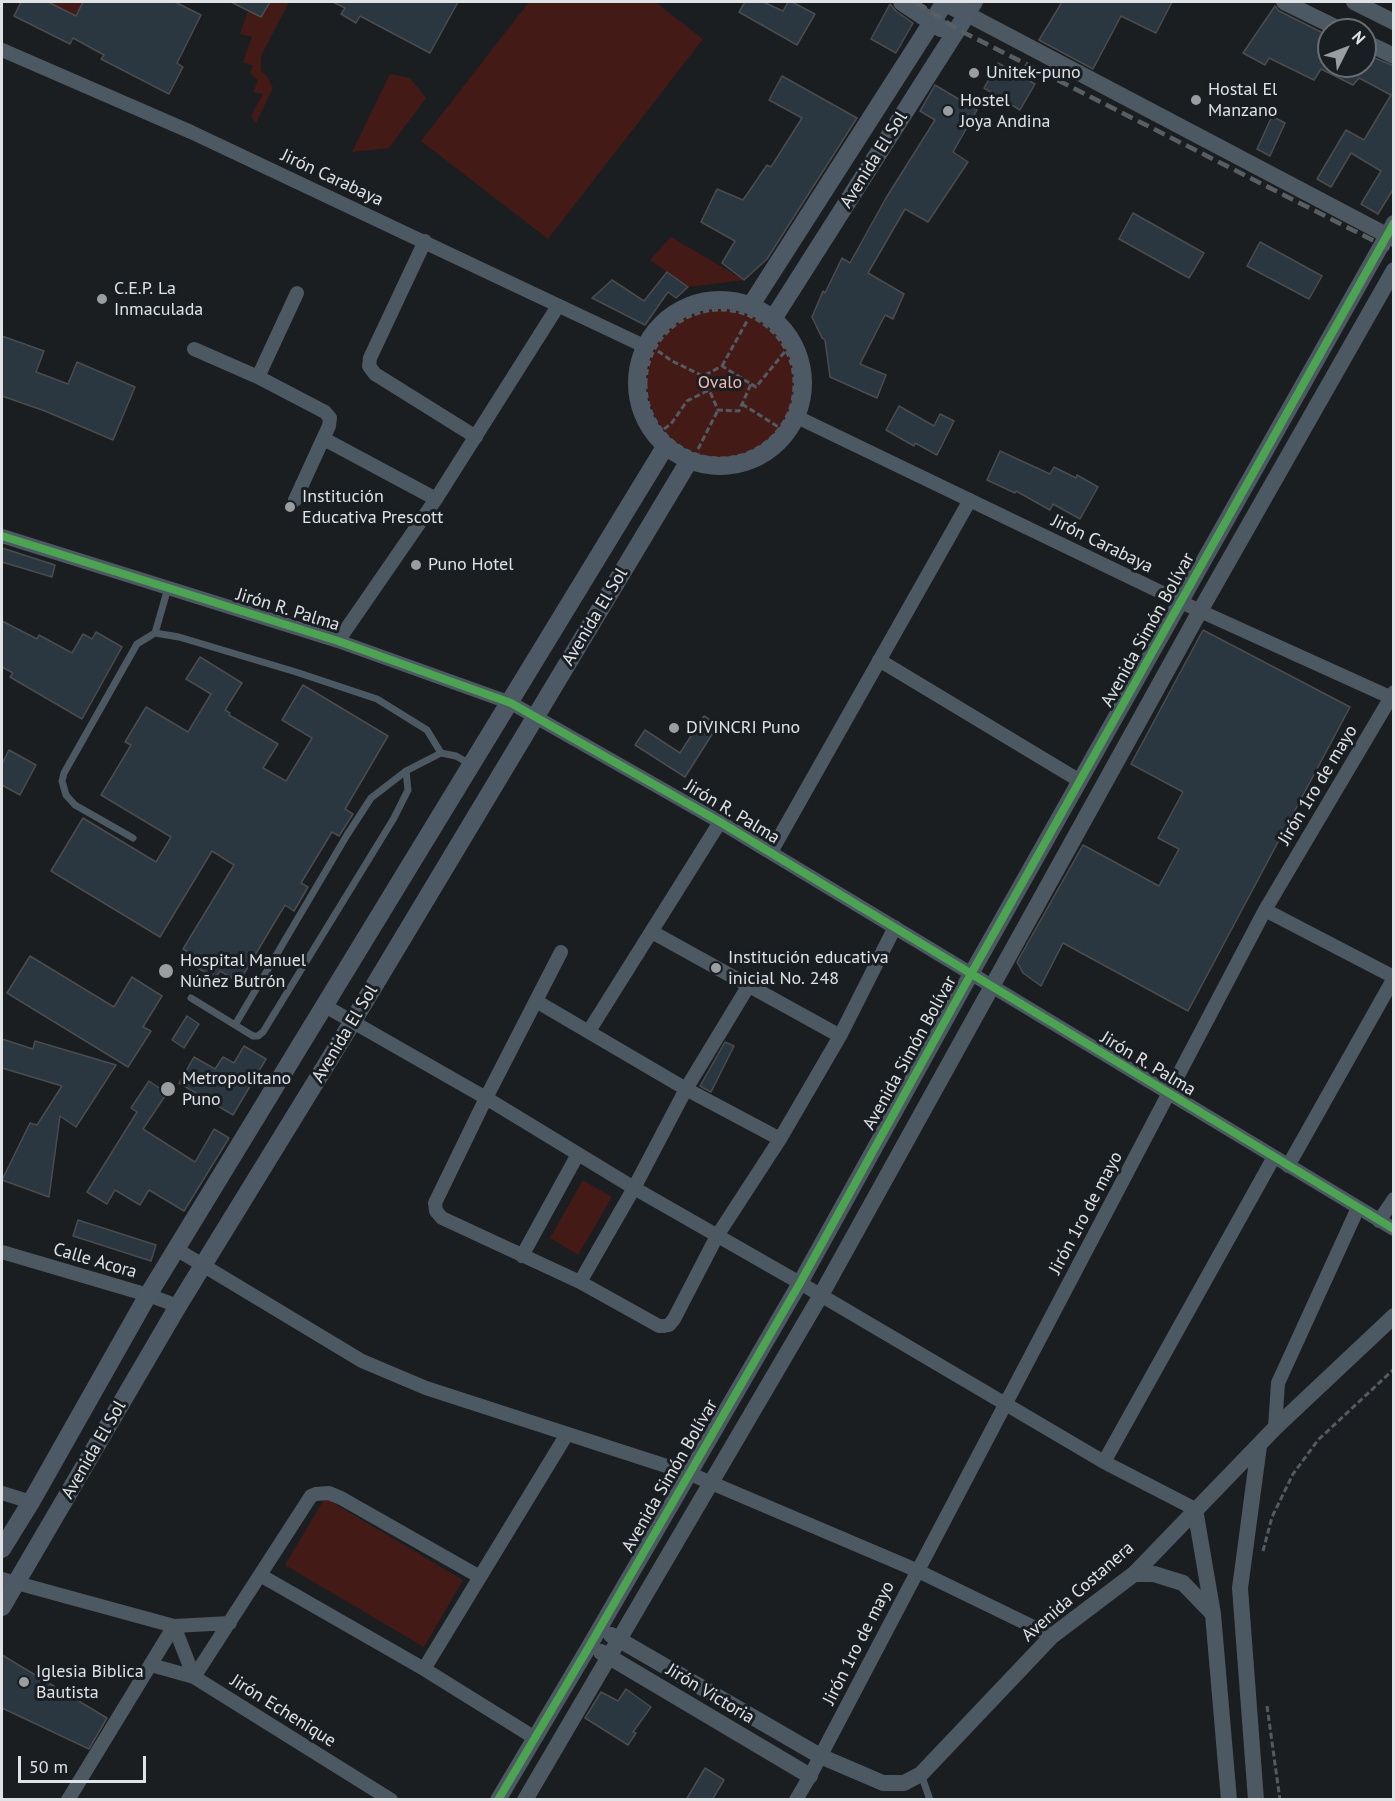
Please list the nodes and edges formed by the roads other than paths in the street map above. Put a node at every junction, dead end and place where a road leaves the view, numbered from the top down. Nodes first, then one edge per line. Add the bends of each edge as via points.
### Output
1 (902, 2) edge
2 (945, 2) edge
3 (1284, 2) edge
4 (1354, 2) edge
5 (971, 8) edge
6 (1317, 18) edge
7 (1394, 22) edge
8 (932, 23) junction
9 (953, 36) junction
10 (1377, 48) edge
11 (2, 50) edge
12 (1394, 56) edge
13 (1391, 232) edge
14 (425, 241) junction
15 (1394, 270) edge
16 (297, 293) dead end
17 (558, 306) junction
18 (751, 310) junction
19 (773, 319) junction
20 (649, 347) junction
21 (194, 349) dead end
22 (258, 377) junction
23 (797, 417) junction
24 (476, 437) junction
25 (324, 439) junction
26 (663, 439) junction
27 (693, 458) junction
28 (295, 500) dead end
29 (436, 500) junction
30 (970, 500) junction
31 (2, 536) edge
32 (168, 588) junction
33 (1181, 602) junction
34 (1200, 611) junction
35 (155, 633) junction
36 (338, 641) junction
37 (879, 660) junction
38 (1393, 696) edge
39 (511, 703) junction
40 (536, 716) junction
41 (441, 753) junction
42 (473, 765) junction
43 (406, 771) junction
44 (1080, 781) junction
45 (720, 822) junction
46 (133, 838) dead end
47 (771, 852) junction
48 (1264, 910) junction
49 (895, 927) junction
50 (652, 932) junction
51 (561, 952) dead end
52 (971, 974) junction
53 (1394, 978) edge
54 (749, 984) junction
55 (992, 987) junction
56 (191, 998) dead end
57 (536, 1001) junction
58 (325, 1006) junction
59 (353, 1021) junction
60 (235, 1025) junction
61 (589, 1031) junction
62 (840, 1036) junction
63 (686, 1089) junction
64 (1169, 1094) junction
65 (486, 1098) junction
66 (780, 1139) junction
67 (578, 1155) junction
68 (1274, 1157) junction
69 (1288, 1166) junction
70 (634, 1188) junction
71 (1394, 1199) edge
72 (1358, 1208) junction
73 (1379, 1221) junction
74 (1394, 1229) edge
75 (717, 1236) junction
76 (176, 1250) junction
77 (2, 1252) edge
78 (522, 1256) junction
79 (202, 1266) junction
80 (580, 1282) junction
81 (800, 1283) junction
82 (148, 1295) junction
83 (821, 1295) junction
84 (178, 1306) junction
85 (1394, 1316) edge
86 (1005, 1404) junction
87 (1275, 1428) junction
88 (567, 1434) junction
89 (1259, 1446) junction
90 (1104, 1462) junction
91 (688, 1473) junction
92 (711, 1483) junction
93 (2, 1493) edge
94 (31, 1502) junction
95 (1195, 1509) junction
96 (2, 1549) edge
97 (916, 1570) junction
98 (1134, 1574) junction
99 (260, 1575) junction
100 (480, 1578) junction
101 (9, 1582) edge
102 (2, 1607) edge
103 (1213, 1614) junction
104 (230, 1623) junction
105 (174, 1626) junction
106 (600, 1628) junction
107 (1052, 1636) junction
108 (620, 1640) junction
109 (590, 1645) junction
110 (610, 1657) junction
111 (151, 1665) junction
112 (424, 1669) junction
113 (194, 1677) junction
114 (535, 1738) junction
115 (820, 1756) junction
116 (921, 1774) junction
117 (810, 1776) junction
118 (75, 1797) edge
119 (391, 1800) edge
120 (498, 1800) edge
121 (525, 1800) edge
122 (796, 1800) edge
123 (930, 1800) edge
124 (1229, 1800) edge
125 (1256, 1800) edge

1 - 8 main road
2 - 5 main road
2 - 8 main road, Avenida El Sol
3 - 6 street
4 - 7 street
5 - 9 main road, Avenida El Sol
5 - 13 street
8 - 9 main road
8 - 18 main road, Avenida El Sol
9 - 19 main road, Avenida El Sol
10 - 12 street
11 - 14 street, Jirón Carabaya via 191,132
13 - 33 street, Avenida Simón Bolívar
14 - 17 street, Jirón Carabaya
14 - 24 street via 369,366 375,374
15 - 34 street, Avenida Simón Bolívar
16 - 22 street
17 - 20 street, Jirón Carabaya
17 - 24 street
18 - 19 main road
18 - 20 main road via 727,299 702,301 678,310 658,325
19 - 23 main road via 791,339 801,364 803,391
20 - 26 main road via 636,372 637,400 647,426
21 - 22 street
22 - 25 street via 325,412 330,418
23 - 27 main road via 783,439 763,455 740,465 714,467
23 - 30 street, Jirón Carabaya
24 - 29 street
25 - 28 street
25 - 29 street
26 - 27 main road
26 - 39 main road, Avenida El Sol
27 - 40 main road, Avenida El Sol
29 - 36 street
30 - 33 street, Jirón Carabaya
30 - 37 street
31 - 32 street, Jirón R. Palma
32 - 35 lane
32 - 36 street, Jirón R. Palma
33 - 34 street, Jirón Carabaya
33 - 44 street, Avenida Simón Bolívar
34 - 38 street, Jirón Carabaya
34 - 55 street, Avenida Simón Bolívar
35 - 41 lane via 179,637 377,699 427,730
35 - 46 lane via 137,644 62,781 66,795 75,804
36 - 39 street, Jirón R. Palma
37 - 44 street
37 - 47 street
38 - 48 street, Jirón 1ro de mayo
39 - 40 street, Jirón R. Palma
39 - 42 main road, Avenida El Sol
40 - 45 street, Jirón R. Palma
40 - 59 main road, Avenida El Sol
41 - 42 lane
41 - 43 lane
42 - 58 main road, Avenida El Sol
43 - 60 lane via 371,798
43 - 60 lane via 408,790 394,818 266,1029 253,1036
44 - 52 street, Avenida Simón Bolívar
45 - 47 street, Jirón R. Palma
45 - 50 street
47 - 49 street, Jirón R. Palma
48 - 53 street
48 - 64 street, Jirón 1ro de mayo
49 - 52 street, Jirón R. Palma
49 - 62 street
50 - 54 street
50 - 61 street
51 - 57 street
52 - 55 street, Jirón R. Palma
52 - 81 street, Avenida Simón Bolívar
53 - 69 street
54 - 62 street
54 - 63 street
55 - 64 street, Jirón R. Palma
55 - 83 street, Avenida Simón Bolívar
56 - 60 lane
57 - 61 street
57 - 65 street
58 - 59 street
58 - 76 main road, Avenida El Sol
59 - 65 street
59 - 79 main road, Avenida El Sol
61 - 63 street
62 - 66 street
63 - 66 street
63 - 70 street
64 - 68 street, Jirón R. Palma
64 - 86 street, Jirón 1ro de mayo
65 - 67 street
65 - 78 street via 435,1203 436,1211 442,1218
66 - 75 street
67 - 70 street
67 - 78 street
68 - 69 street, Jirón R. Palma
68 - 90 street
69 - 72 street, Jirón R. Palma
70 - 75 street
70 - 80 street
71 - 73 street
72 - 73 street, Jirón R. Palma
72 - 87 street via 1278,1383
73 - 74 street, Jirón R. Palma
75 - 80 street via 669,1325 659,1326
75 - 81 street
76 - 79 street
76 - 82 main road, Avenida El Sol
77 - 82 street, Calle Acora
78 - 80 street
79 - 84 main road, Avenida El Sol
79 - 88 street via 362,1361 426,1388
81 - 83 street
81 - 91 street, Avenida Simón Bolívar
82 - 84 street, Calle Acora
82 - 94 main road, Avenida El Sol
83 - 86 street
83 - 92 street, Avenida Simón Bolívar
84 - 101 main road, Avenida El Sol
85 - 87 street, Avenida Costanera
86 - 90 street
86 - 97 street, Jirón 1ro de mayo
87 - 89 street, Avenida Costanera
88 - 91 street
88 - 100 street
89 - 95 street, Avenida Costanera
89 - 125 street via 1240,1588
90 - 95 street
91 - 92 street
91 - 106 street, Avenida Simón Bolívar
92 - 97 street
92 - 108 street, Avenida Simón Bolívar
93 - 94 street
94 - 96 main road, Avenida El Sol
95 - 98 street, Avenida Costanera
95 - 103 street
97 - 107 street
97 - 115 street, Jirón 1ro de mayo
98 - 103 street via 1154,1574 1183,1583
98 - 107 street, Avenida Costanera
99 - 100 street via 311,1496 322,1492 341,1498
99 - 104 street
99 - 112 street
100 - 112 street
101 - 102 main road, Avenida El Sol
101 - 105 street
103 - 124 street
104 - 105 street
104 - 113 street
105 - 111 street
105 - 113 street
106 - 108 street, Jirón Victoria
106 - 109 street, Avenida Simón Bolívar
107 - 116 street, Avenida Costanera
108 - 110 street, Avenida Simón Bolívar
108 - 115 street, Jirón Victoria
109 - 110 street, Jirón Victoria
109 - 114 street, Avenida Simón Bolívar
110 - 117 street, Jirón Victoria
110 - 121 street, Avenida Simón Bolívar
111 - 113 street, Jirón Echenique
111 - 118 street
112 - 114 street
113 - 119 street, Jirón Echenique
114 - 120 street, Avenida Simón Bolívar
115 - 116 street, Avenida Costanera via 883,1784 904,1784
115 - 117 street, Jirón 1ro de mayo
116 - 123 lane
117 - 122 street, Jirón 1ro de mayo

